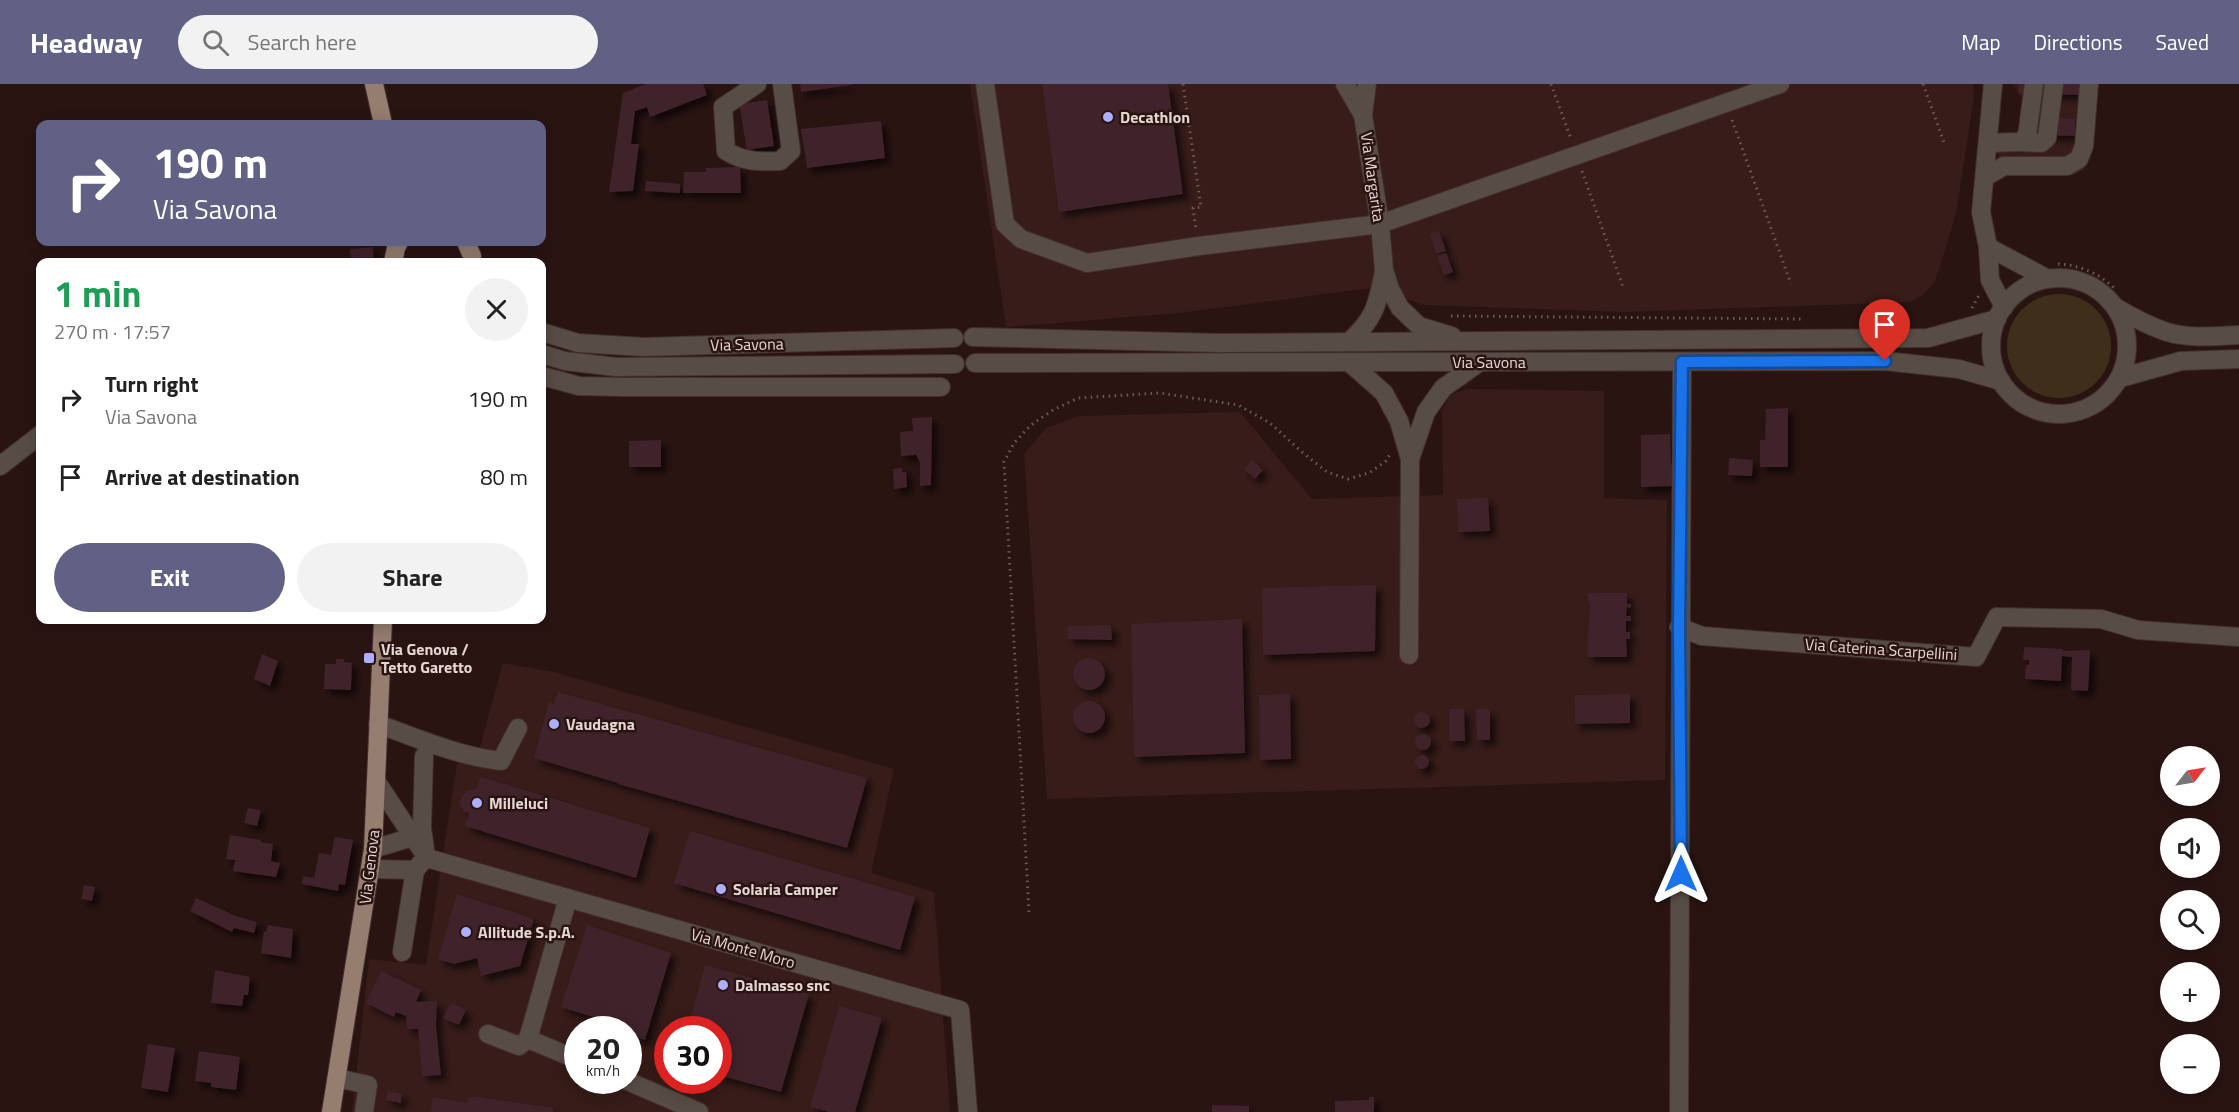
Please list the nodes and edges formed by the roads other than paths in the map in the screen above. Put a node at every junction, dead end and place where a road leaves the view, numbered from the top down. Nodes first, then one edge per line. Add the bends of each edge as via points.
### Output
1 (374, 84) edge
2 (757, 84) edge
3 (782, 84) edge
4 (985, 84) edge
5 (1345, 84) edge
6 (1367, 84) edge
7 (1780, 84) edge
8 (1993, 84) edge
9 (2066, 84) edge
10 (2089, 84) edge
11 (2033, 87) edge
12 (2053, 91) edge
13 (1363, 115) junction
14 (382, 120) edge
15 (2020, 142) junction
16 (1988, 143) junction
17 (1985, 177) junction
18 (1380, 224) junction
19 (1988, 247) junction
20 (1384, 270) junction
21 (2048, 279) junction
22 (2115, 308) junction
23 (2000, 313) junction
24 (546, 333) edge
25 (2239, 335) edge
26 (954, 338) dead end
27 (973, 338) dead end
28 (1349, 342) junction
29 (1472, 342) junction
30 (546, 355) edge
31 (2239, 359) edge
32 (1480, 362) junction
33 (1682, 362) junction
34 (975, 363) dead end
35 (1350, 363) junction
36 (955, 364) dead end
37 (546, 377) edge
38 (2120, 378) junction
39 (2001, 381) junction
40 (940, 387) dead end
41 (36, 438) edge
42 (1410, 459) junction
43 (0, 466) edge
44 (383, 624) edge
45 (1679, 627) junction
46 (2239, 637) edge
47 (1409, 655) dead end
48 (378, 724) junction
49 (518, 728) dead end
50 (424, 756) dead end
51 (376, 781) junction
52 (413, 837) junction
53 (373, 849) junction
54 (421, 864) junction
55 (371, 869) junction
56 (568, 898) junction
57 (402, 952) dead end
58 (488, 1034) dead end
59 (528, 1039) junction
60 (564, 1054) edge
61 (337, 1078) junction
62 (642, 1087) edge
63 (332, 1112) edge
64 (364, 1112) edge
65 (699, 1112) edge
66 (968, 1112) edge
67 (1679, 1112) edge

1 - 14 main road
2 - 3 street via 723,107 726,151 754,162 780,161 791,151
4 - 18 street via 1005,224 1021,238 1087,262
5 - 13 street
6 - 13 street, Via Margarita
7 - 18 street via 1578,147
8 - 16 street
9 - 12 street via 2065,90
10 - 17 street via 2084,146 2079,159 2067,166 2004,166
11 - 12 street
11 - 15 street via 2027,136
12 - 15 street via 2047,138 2041,143
13 - 18 street, Via Margarita
15 - 16 street
16 - 17 street
17 - 19 street via 1981,212
18 - 20 street, Via Margarita
19 - 21 street
19 - 23 street via 1990,280
20 - 28 street, Via Margarita via 1377,308
20 - 29 street, Via Margarita via 1400,308 1419,326
21 - 22 street via 2086,284 2102,293
21 - 23 street via 2023,289
22 - 25 street via 2170,333
22 - 38 street via 2124,324 2127,342
23 - 29 street, Via Savona via 1928,338
23 - 39 street via 1992,335 1992,351
24 - 26 street, Via Savona via 578,343 644,346
27 - 28 street, Via Savona
28 - 29 street, Via Savona
30 - 36 street, Via Savona via 616,367
31 - 38 street via 2181,361
32 - 33 street, Via Savona
32 - 35 street, Via Savona
32 - 42 street via 1443,388 1426,412
33 - 39 street, Via Savona via 1885,361 1959,369
33 - 45 street
34 - 35 street, Via Savona
35 - 42 street via 1384,393 1399,422
37 - 40 street via 579,386 612,387
38 - 39 street via 2108,394 2091,406 2072,413 2051,414 2014,397
41 - 43 street
42 - 47 street
44 - 48 main road, Via Genova
45 - 46 street, Via Caterina Scarpellini via 1702,636 1976,657 1997,617 2101,619 2138,630
45 - 67 street
48 - 49 street via 456,753 501,761
48 - 51 main road, Via Genova
50 - 54 street
51 - 52 street
51 - 53 main road, Via Genova
52 - 53 street
52 - 54 street
53 - 55 main road, Via Genova
54 - 55 street, Via Monte Moro
54 - 56 street, Via Monte Moro
54 - 57 street
55 - 61 main road, Via Genova
56 - 59 street
56 - 66 street, Via Monte Moro via 960,1010
58 - 59 street via 519,1046
59 - 60 street
61 - 63 main road, Via Genova
61 - 64 street via 368,1085
62 - 65 street

